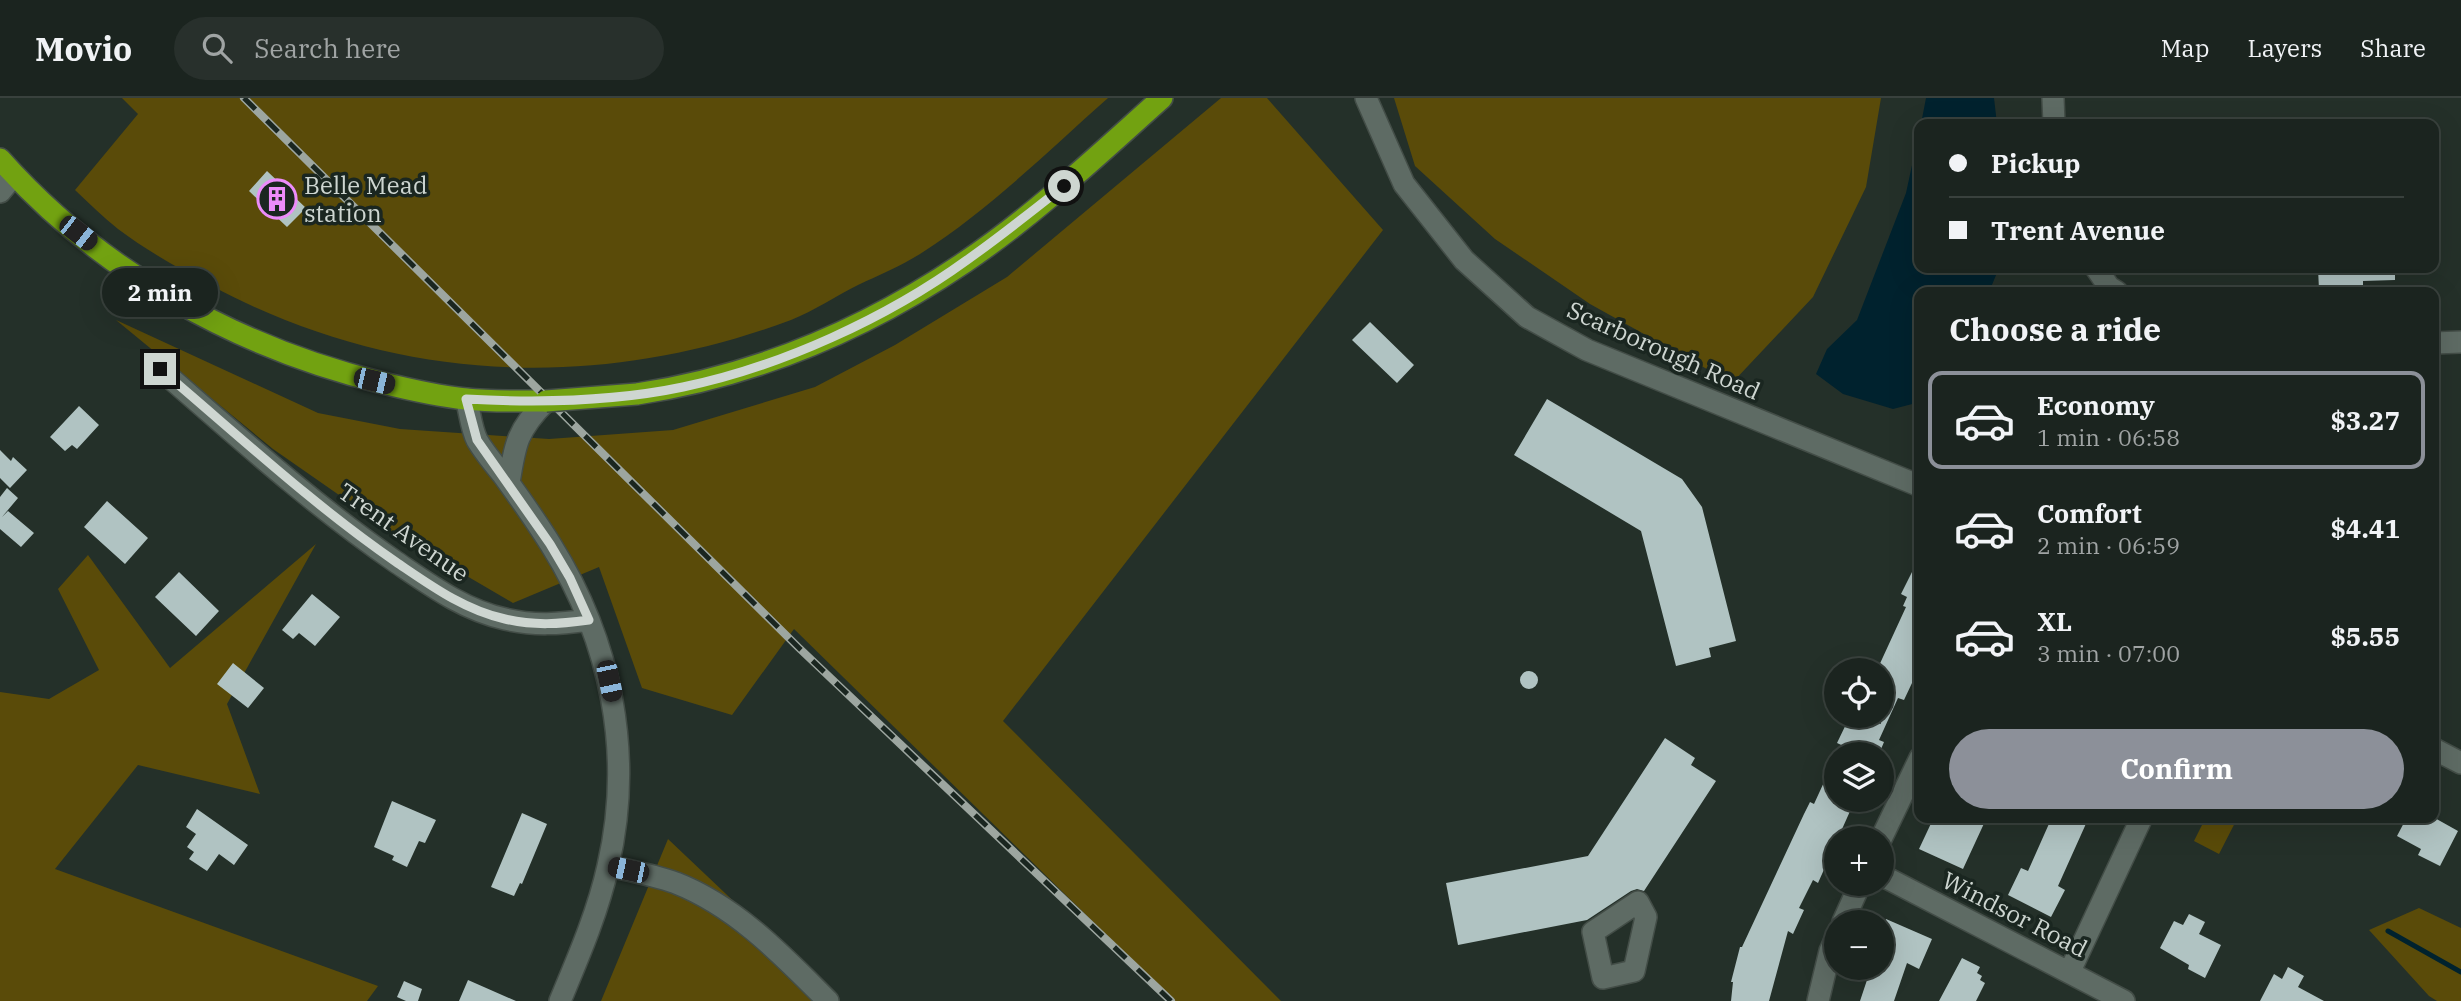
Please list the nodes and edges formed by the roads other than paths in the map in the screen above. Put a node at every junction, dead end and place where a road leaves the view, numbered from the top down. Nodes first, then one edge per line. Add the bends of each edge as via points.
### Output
1 (1162, 98) edge
2 (1366, 98) edge
3 (2053, 98) edge
4 (2054, 119) edge
5 (7, 167) edge
6 (0, 192) edge
7 (2100, 273) edge
8 (2110, 287) edge
9 (2461, 342) edge
10 (2439, 343) edge
11 (160, 369) dead end
12 (466, 399) junction
13 (546, 401) junction
14 (509, 483) junction
15 (1914, 484) edge
16 (589, 620) junction
17 (2439, 752) edge
18 (2461, 763) edge
19 (1914, 770) edge
20 (2139, 823) edge
21 (1887, 826) edge
22 (608, 866) junction
23 (1894, 882) edge
24 (2070, 971) junction
25 (1824, 976) edge
26 (560, 1001) edge
27 (828, 1001) edge
28 (1818, 1001) edge
29 (2124, 1001) edge

1 - 13 highway, bridge via 1042,203 966,262 836,336 739,373 682,387
2 - 15 street, Scarborough Road via 1404,184 1464,260 1527,317 1587,350
3 - 4 street
5 - 6 street
5 - 12 highway via 112,260 226,329 348,375
7 - 8 street
9 - 10 street
11 - 16 street, Trent Avenue via 351,531 436,590 503,619 551,625
12 - 13 highway
12 - 14 street via 477,440
13 - 14 street via 514,446
14 - 16 street via 570,578
16 - 22 street via 601,648 616,724 616,817
17 - 18 street
19 - 21 street
20 - 24 street
22 - 26 street
22 - 27 street via 677,884 712,901 741,920
23 - 24 street, Windsor Road
24 - 29 street, Windsor Road
25 - 28 street

